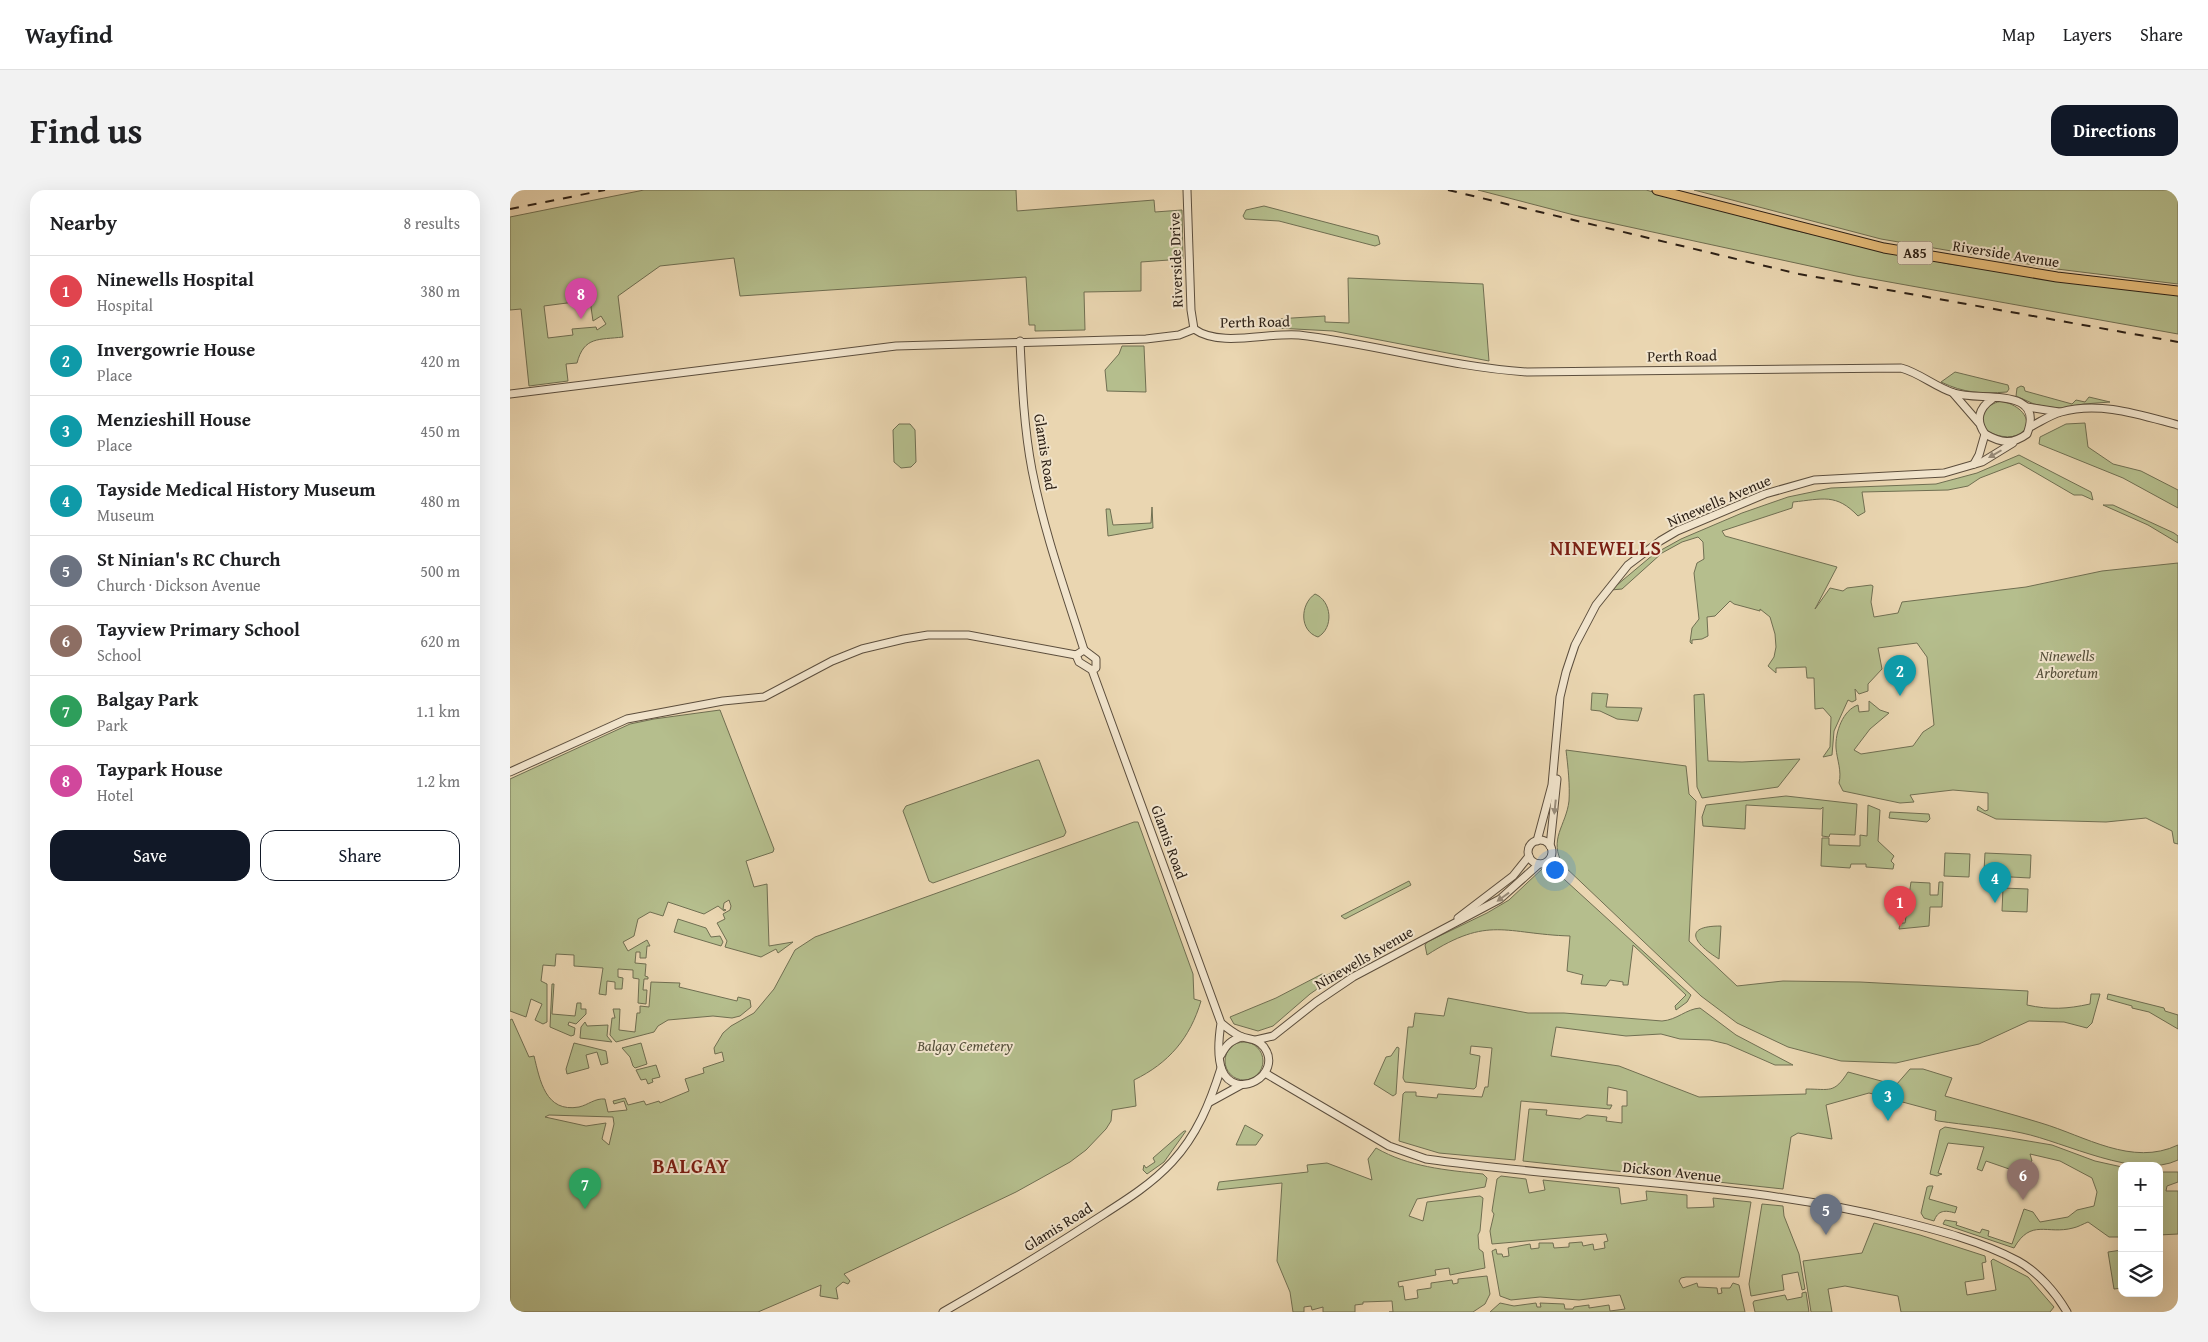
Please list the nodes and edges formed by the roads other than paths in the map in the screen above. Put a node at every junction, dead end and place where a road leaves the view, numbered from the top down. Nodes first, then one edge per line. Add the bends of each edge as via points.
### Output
1 (1187, 190) edge
2 (1657, 190) edge
3 (2178, 291) edge
4 (1194, 329) junction
5 (1020, 341) junction
6 (1952, 393) junction
7 (510, 394) edge
8 (1992, 399) junction
9 (2027, 406) junction
10 (2059, 412) junction
11 (1979, 423) junction
12 (2178, 425) edge
13 (2030, 427) junction
14 (1985, 434) junction
15 (2015, 442) junction
16 (1974, 464) junction
17 (1084, 650) junction
18 (1076, 655) junction
19 (1092, 670) junction
20 (1558, 724) junction
21 (510, 772) edge
22 (1537, 841) junction
23 (1550, 846) junction
24 (1528, 856) junction
25 (1539, 864) junction
26 (1448, 926) junction
27 (1220, 1023) junction
28 (1273, 1036) junction
29 (1242, 1037) junction
30 (1256, 1040) junction
31 (1267, 1053) junction
32 (1220, 1056) junction
33 (1221, 1068) junction
34 (1265, 1074) junction
35 (1241, 1085) junction
36 (1210, 1102) junction
37 (943, 1312) edge
38 (2067, 1312) edge

1 - 4 street, Riverside Drive
2 - 3 main road, Riverside Avenue / A85 via 1884,248 2057,277
4 - 5 street via 1179,335 1146,339
4 - 6 street, Perth Road via 1212,337 1298,335 1486,370 1901,368
5 - 7 street via 896,346
5 - 17 street, Glamis Road via 1032,469 1048,539
6 - 8 street, Perth Road
6 - 11 street, Perth Road
8 - 9 street, Perth Road via 2010,398
8 - 11 street via 1979,412
9 - 10 street, Perth Road
9 - 13 street
10 - 12 street, Perth Road via 2083,407 2112,408
10 - 13 street, Perth Road
11 - 14 street, Perth Road
13 - 15 street, Perth Road via 2027,434
14 - 15 street via 1995,440
14 - 16 street
15 -> 16 street, Ninewells Avenue
16 - 20 street, Ninewells Avenue via 1944,473 1917,476 1814,480 1765,494 1660,540 1628,565 1596,605 1566,672
17 - 18 street
17 - 19 street, Glamis Road via 1096,658 1096,668
18 - 19 street, Glamis Road via 1079,662
18 - 21 street via 987,637 928,635 880,644 826,664 772,695 637,716
19 - 27 street, Glamis Road
20 - 22 street, Ninewells Avenue via 1552,785
20 -> 23 street, Ninewells Avenue via 1557,786
22 - 23 street via 1544,841
22 - 24 street, Ninewells Avenue via 1529,847
23 - 25 street, Ninewells Avenue via 1551,857 1546,863
24 - 25 street
24 - 26 street, Ninewells Avenue via 1514,876
25 -> 26 street, Ninewells Avenue via 1500,900
26 - 28 street, Ninewells Avenue via 1353,977
27 - 29 street
27 - 32 street, Glamis Road
28 - 30 street, Ninewells Avenue
28 - 31 street
29 - 30 street
29 - 32 street via 1229,1043
30 - 31 street
31 - 34 street
32 - 33 street, Glamis Road
33 - 35 street via 1232,1082
33 - 36 street, Glamis Road
34 - 35 street via 1250,1084
34 - 38 street, Dickson Avenue via 1380,1142 1426,1159 1808,1201 1936,1231 2019,1261 2043,1281
35 - 36 street
36 - 37 street, Glamis Road via 1184,1148 1149,1184

